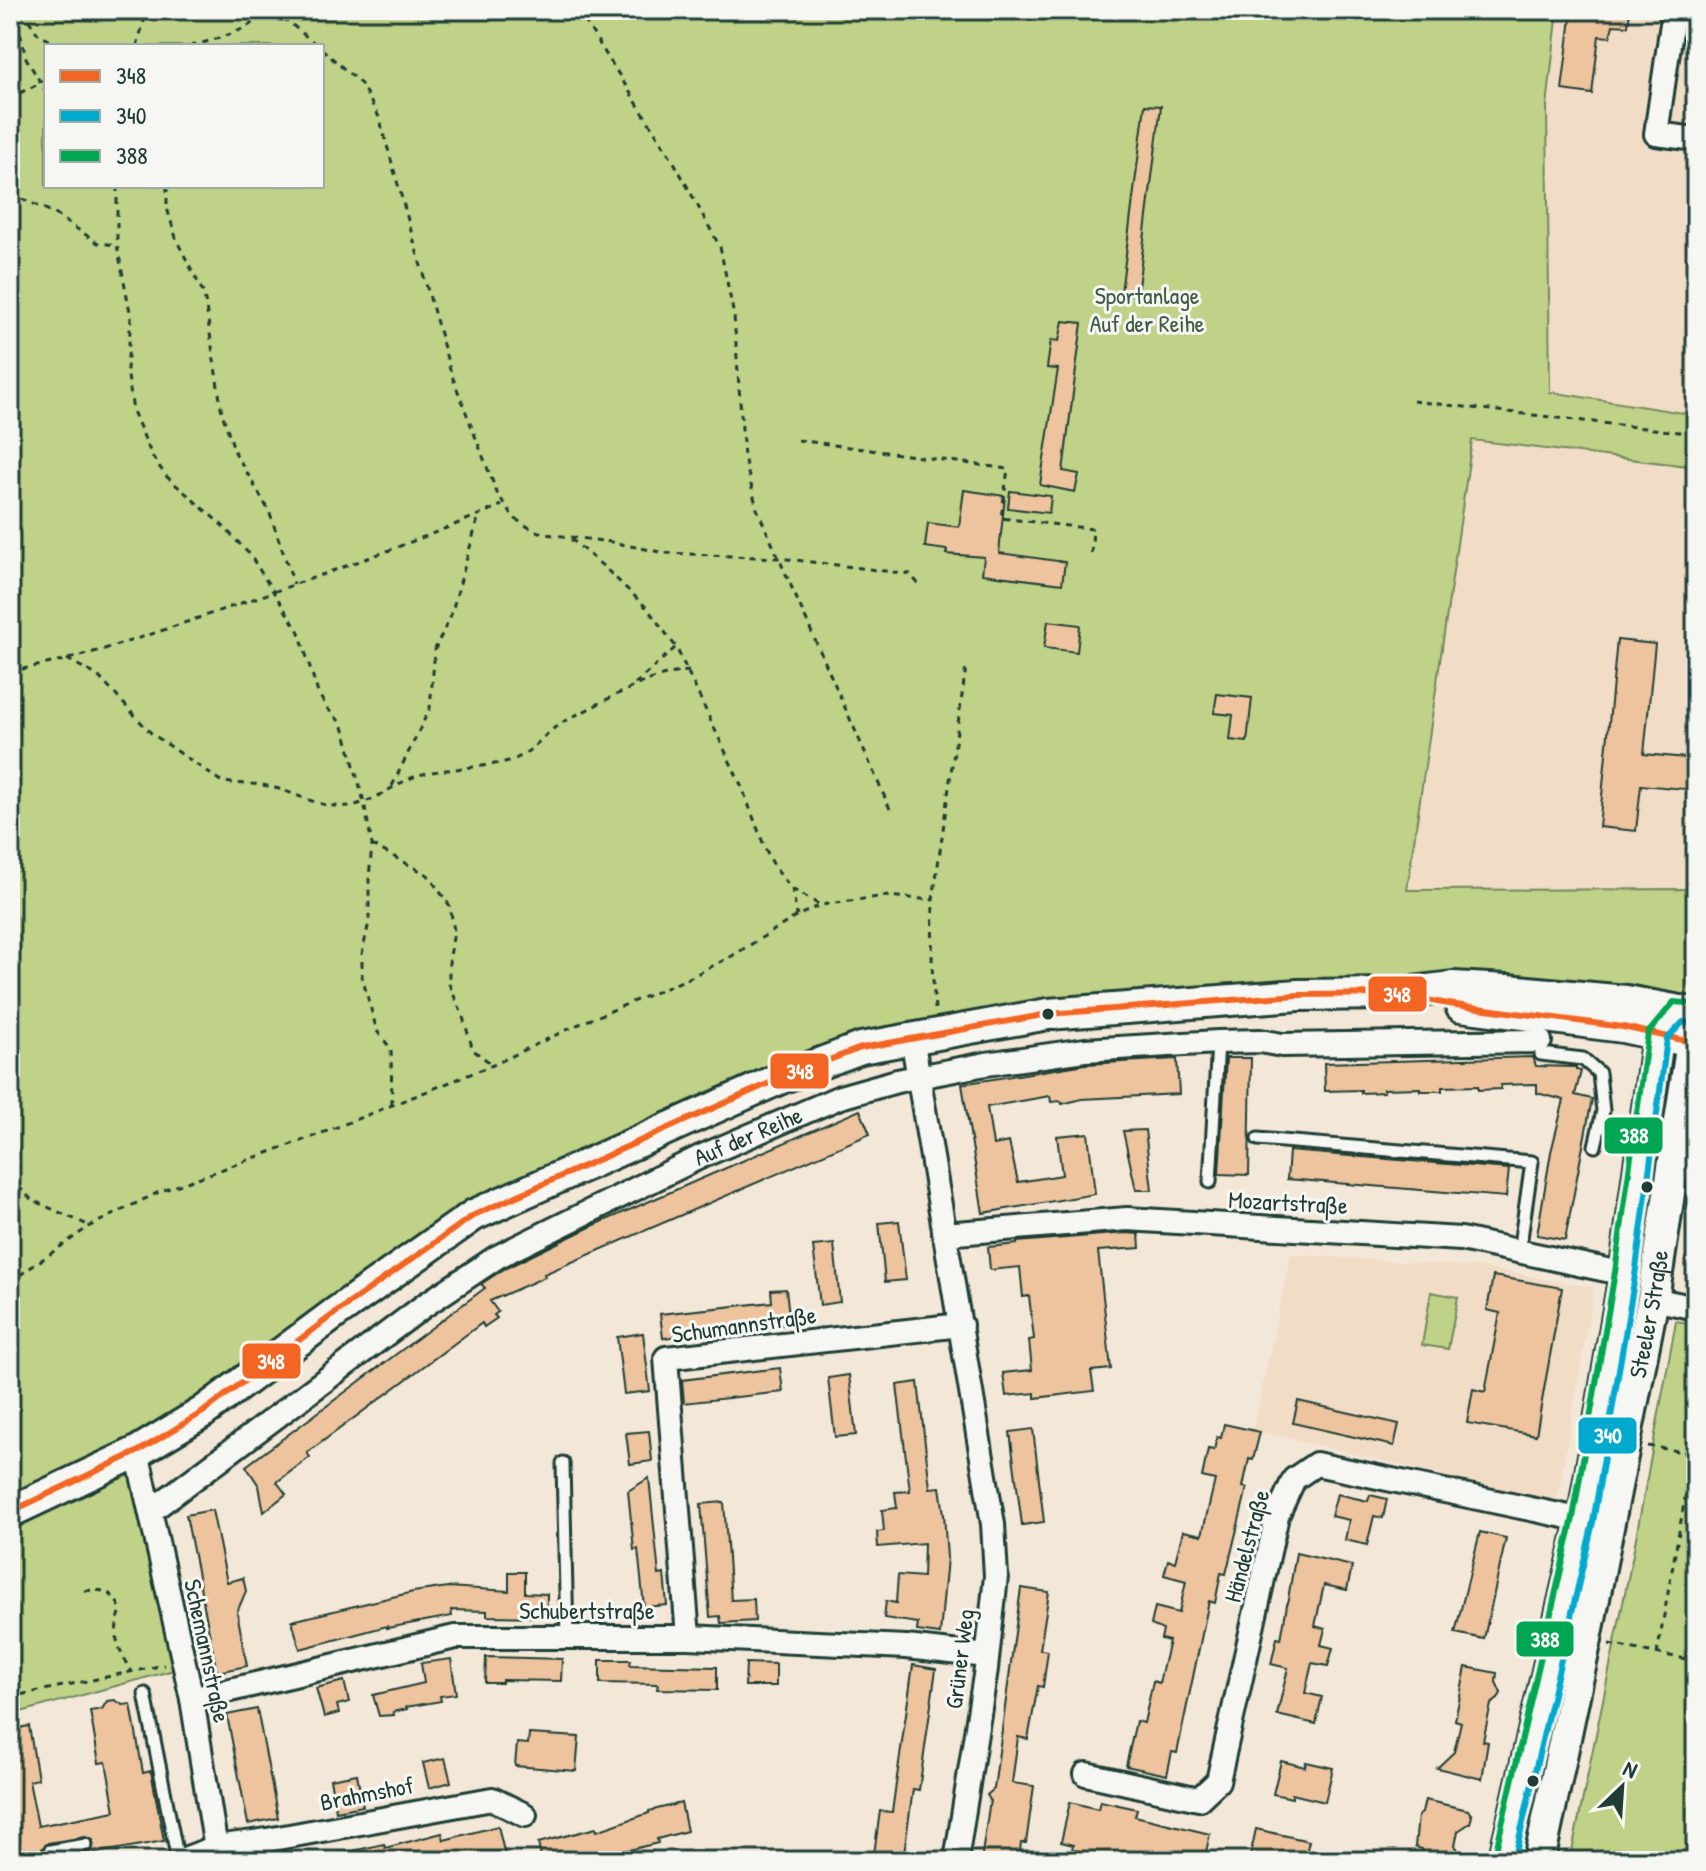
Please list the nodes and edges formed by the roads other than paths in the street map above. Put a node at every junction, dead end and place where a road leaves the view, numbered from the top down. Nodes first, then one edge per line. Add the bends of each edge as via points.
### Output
1 (1674, 10) edge
2 (1696, 139) edge
3 (1396, 994) junction
4 (1691, 1027) edge
5 (924, 1035) junction
6 (1658, 1035) junction
7 (1540, 1041) joint
8 (1218, 1042) junction
9 (918, 1078) junction
10 (1258, 1139) dead end
11 (1595, 1146) dead end
12 (1210, 1182) dead end
13 (944, 1234) junction
14 (1519, 1252) junction
15 (1625, 1274) junction
16 (1653, 1299) junction
17 (1696, 1308) edge
18 (961, 1325) junction
19 (137, 1452) junction
20 (563, 1463) dead end
21 (151, 1511) junction
22 (10, 1512) edge
23 (1583, 1520) junction
24 (567, 1637) junction
25 (688, 1637) junction
26 (987, 1656) junction
27 (145, 1694) dead end
28 (192, 1699) junction
29 (1086, 1774) dead end
30 (525, 1815) dead end
31 (86, 1845) dead end
32 (217, 1854) edge
33 (49, 1861) edge
34 (178, 1861) edge
35 (956, 1861) edge
36 (1504, 1861) edge
37 (1539, 1861) edge

1 - 2 street via 1656,134
3 - 4 main road, Auf der Reihe via 1453,987 1626,1001
3 - 5 main road, Auf der Reihe via 1298,995 1062,1013
3 - 6 main road, Auf der Reihe
4 - 6 main road, Auf der Reihe
4 - 16 main road, Steeler Straße
5 - 9 street, Grüner Weg
5 - 19 main road, Auf der Reihe via 861,1048 781,1078 474,1215 203,1412
6 - 15 main road, Steeler Straße
7 - 8 street, Auf der Reihe
7 - 11 lane via 1541,1054 1583,1059 1599,1073 1603,1111
8 - 9 street, Auf der Reihe via 1085,1050
8 - 12 lane
9 - 13 street, Grüner Weg
9 - 21 street, Auf der Reihe via 840,1097 700,1157 497,1257
10 - 14 lane via 1532,1162
13 - 14 street, Mozartstraße via 1127,1219 1461,1239
13 - 18 street, Grüner Weg
14 - 15 street, Mozartstraße
15 - 23 main road, Steeler Straße
16 - 17 street
16 - 37 main road, Steeler Straße
18 - 25 street, Schumannstraße via 666,1358
18 - 26 street, Grüner Weg via 993,1524 996,1576
19 - 21 street, Schemannstraße
19 - 22 main road, Auf der Reihe
20 - 24 lane
21 - 28 street, Schemannstraße
23 - 29 street, Händelstraße via 1316,1464 1294,1479 1277,1516 1218,1781 1199,1799
23 - 36 main road, Steeler Straße
24 - 25 street, Schubertstraße
24 - 28 street, Schubertstraße via 455,1637
25 - 26 street, Schubertstraße
26 - 35 street, Grüner Weg
27 - 34 lane
28 - 32 street, Schemannstraße
30 - 32 street, Brahmshof via 492,1799
31 - 33 lane via 50,1851
32 - 34 street, Brahmshof

